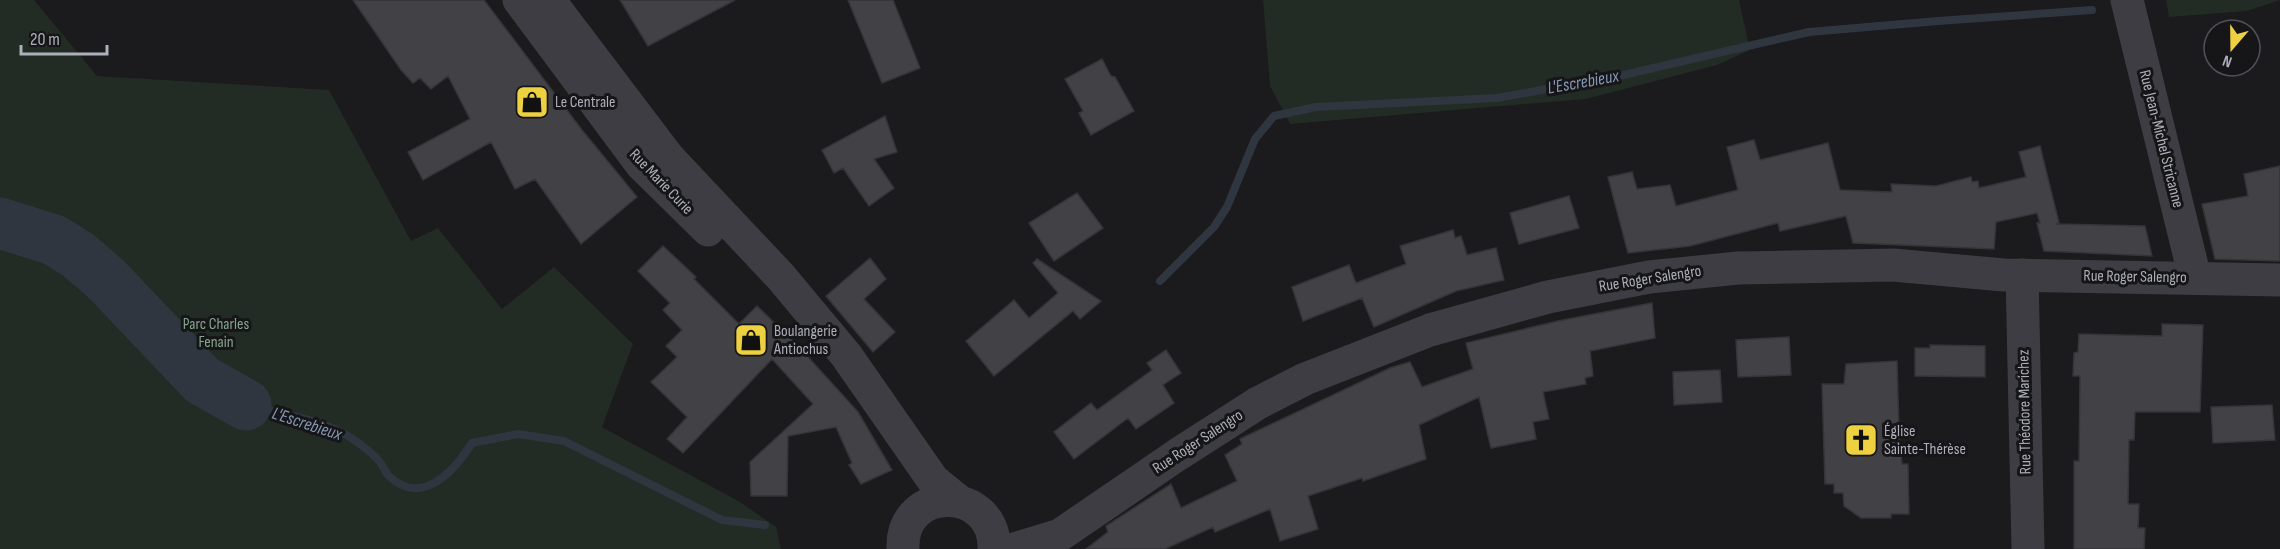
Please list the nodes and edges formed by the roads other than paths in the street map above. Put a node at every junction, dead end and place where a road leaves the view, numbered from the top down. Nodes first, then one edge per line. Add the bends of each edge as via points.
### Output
1 (519, 0) edge
2 (549, 0) edge
3 (2127, 0) edge
4 (2022, 275) junction
5 (2194, 278) junction
6 (2280, 280) edge
7 (832, 340) junction
8 (898, 431) junction
9 (970, 508) junction
10 (911, 518) junction
11 (1077, 523) junction
12 (903, 549) edge
13 (994, 549) edge
14 (1014, 549) edge
15 (2028, 549) edge

1 - 7 street, Rue Marie Curie via 650,175 762,281
2 - 7 street, Rue Marie Curie via 668,157 781,277
3 - 5 street, Rue Jean-Michel Stricanne
4 - 5 street, Rue Roger Salengro
4 - 11 street, Rue Roger Salengro via 1893,265 1710,269 1607,285 1487,313 1343,362 1258,403
4 - 15 street, Rue Théodore Marichez
5 - 6 street, Rue Roger Salengro
7 - 8 street, Rue Marie Curie
8 - 9 street, Rue Marie Curie via 933,480
8 - 10 street, Rue Marie Curie via 913,474
9 - 10 street via 944,500 929,504
9 - 11 street, Rue Roger Salengro via 1026,530 1056,529
9 - 13 street via 992,531
10 - 12 street, Rue Marie Curie
11 - 14 street, Rue Roger Salengro via 1054,538

